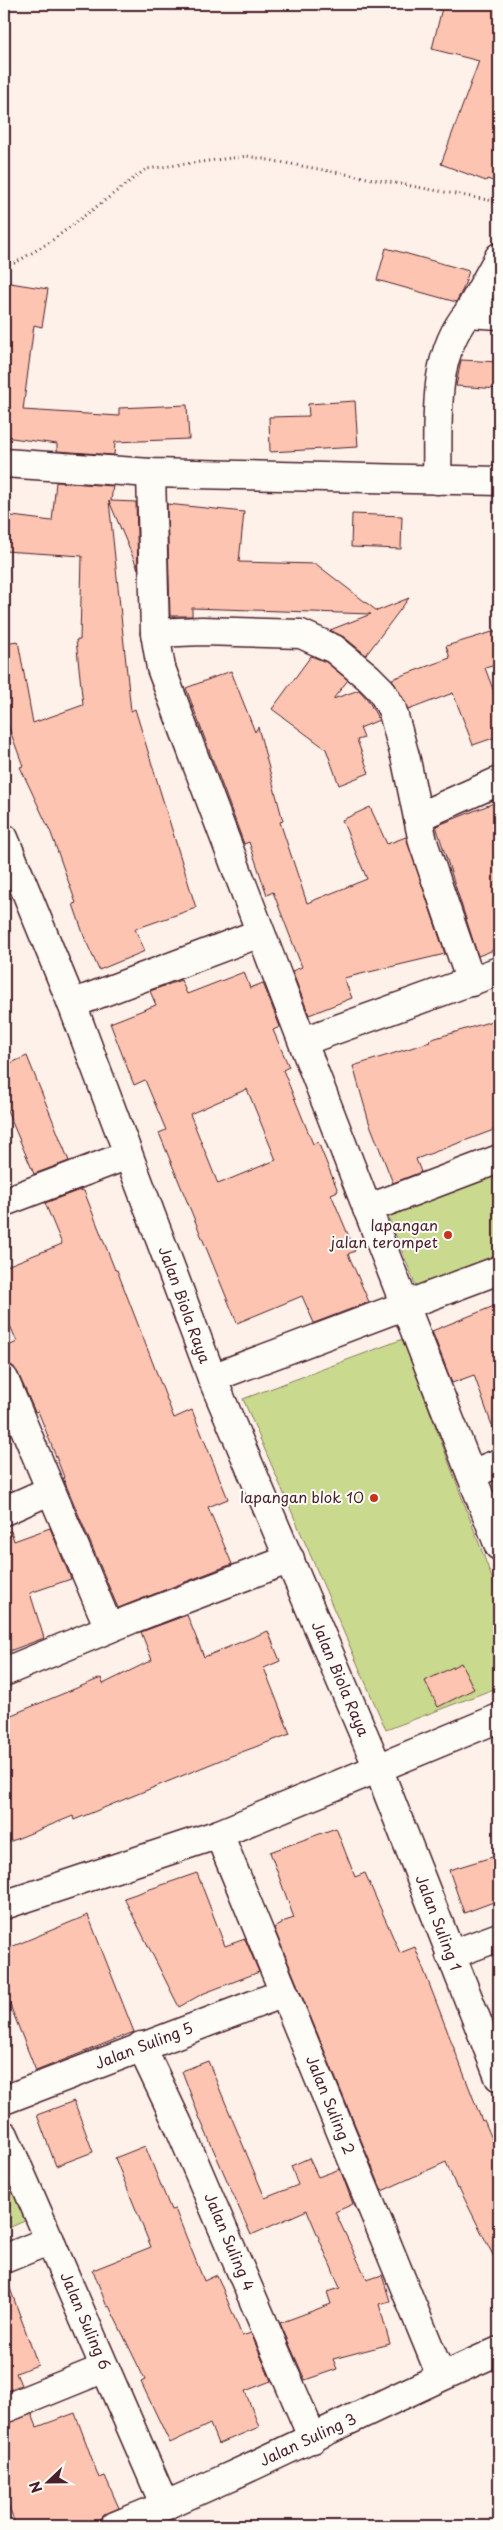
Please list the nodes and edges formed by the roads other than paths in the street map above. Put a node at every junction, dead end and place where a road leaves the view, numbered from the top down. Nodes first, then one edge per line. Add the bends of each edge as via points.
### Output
1 (499, 256) edge
2 (468, 313) junction
3 (499, 315) edge
4 (4, 464) edge
5 (151, 473) junction
6 (437, 480) junction
7 (499, 481) edge
8 (155, 633) junction
9 (499, 781) edge
10 (418, 817) junction
11 (4, 838) edge
12 (260, 933) junction
13 (499, 971) edge
14 (470, 982) junction
15 (72, 1004) junction
16 (304, 1041) junction
17 (128, 1155) junction
18 (499, 1159) edge
19 (4, 1202) edge
20 (367, 1209) junction
21 (499, 1270) edge
22 (405, 1306) junction
23 (212, 1378) junction
24 (4, 1379) edge
25 (499, 1463) edge
26 (471, 1474) junction
27 (50, 1491) junction
28 (4, 1511) edge
29 (499, 1546) edge
30 (290, 1559) junction
31 (109, 1628) junction
32 (4, 1672) edge
33 (499, 1718) edge
34 (378, 1768) junction
35 (219, 1834) junction
36 (4, 1905) edge
37 (499, 1937) edge
38 (450, 1955) junction
39 (284, 1993) junction
40 (141, 2046) junction
41 (498, 2071) edge
42 (4, 2100) edge
43 (4, 2135) edge
44 (50, 2240) junction
45 (4, 2259) edge
46 (499, 2351) edge
47 (105, 2368) junction
48 (441, 2376) junction
49 (4, 2409) edge
50 (313, 2438) junction
51 (166, 2506) junction
52 (115, 2526) edge

1 - 2 street
2 - 3 street
2 - 6 street via 448,346 440,380
4 - 5 street
5 - 6 street
5 - 8 street
6 - 7 street
8 - 10 street via 301,634 334,649 368,677 392,709
8 - 12 street via 161,668
9 - 10 street
10 - 14 street via 423,842
11 - 15 street, Jalan Biola Raya
12 - 15 street
12 - 16 street
13 - 14 street
14 - 16 street
15 - 17 street, Jalan Biola Raya
16 - 20 street
17 - 19 street
17 - 23 street, Jalan Biola Raya
18 - 20 street
20 - 22 street
21 - 22 street
22 - 23 street
22 - 26 street
23 - 30 street, Jalan Biola Raya
24 - 27 street
25 - 26 street
26 - 29 street
27 - 28 street
27 - 31 street
30 - 31 street
30 - 34 street, Jalan Biola Raya
31 - 32 street
33 - 34 street
34 - 35 street
34 - 38 street, Jalan Suling 1
35 - 36 street
35 - 39 street, Jalan Suling 2
37 - 38 street
38 - 41 street, Jalan Suling 1
39 - 40 street, Jalan Suling 5
39 - 48 street, Jalan Suling 2
40 - 42 street, Jalan Suling 5
40 - 50 street, Jalan Suling 4 via 178,2124
43 - 44 street, Jalan Suling 6
44 - 45 street
44 - 47 street, Jalan Suling 6
46 - 48 street, Jalan Suling 3
47 - 49 street
47 - 51 street, Jalan Suling 6
48 - 50 street, Jalan Suling 3
50 - 51 street, Jalan Suling 3
51 - 52 street, Jalan Suling 3

